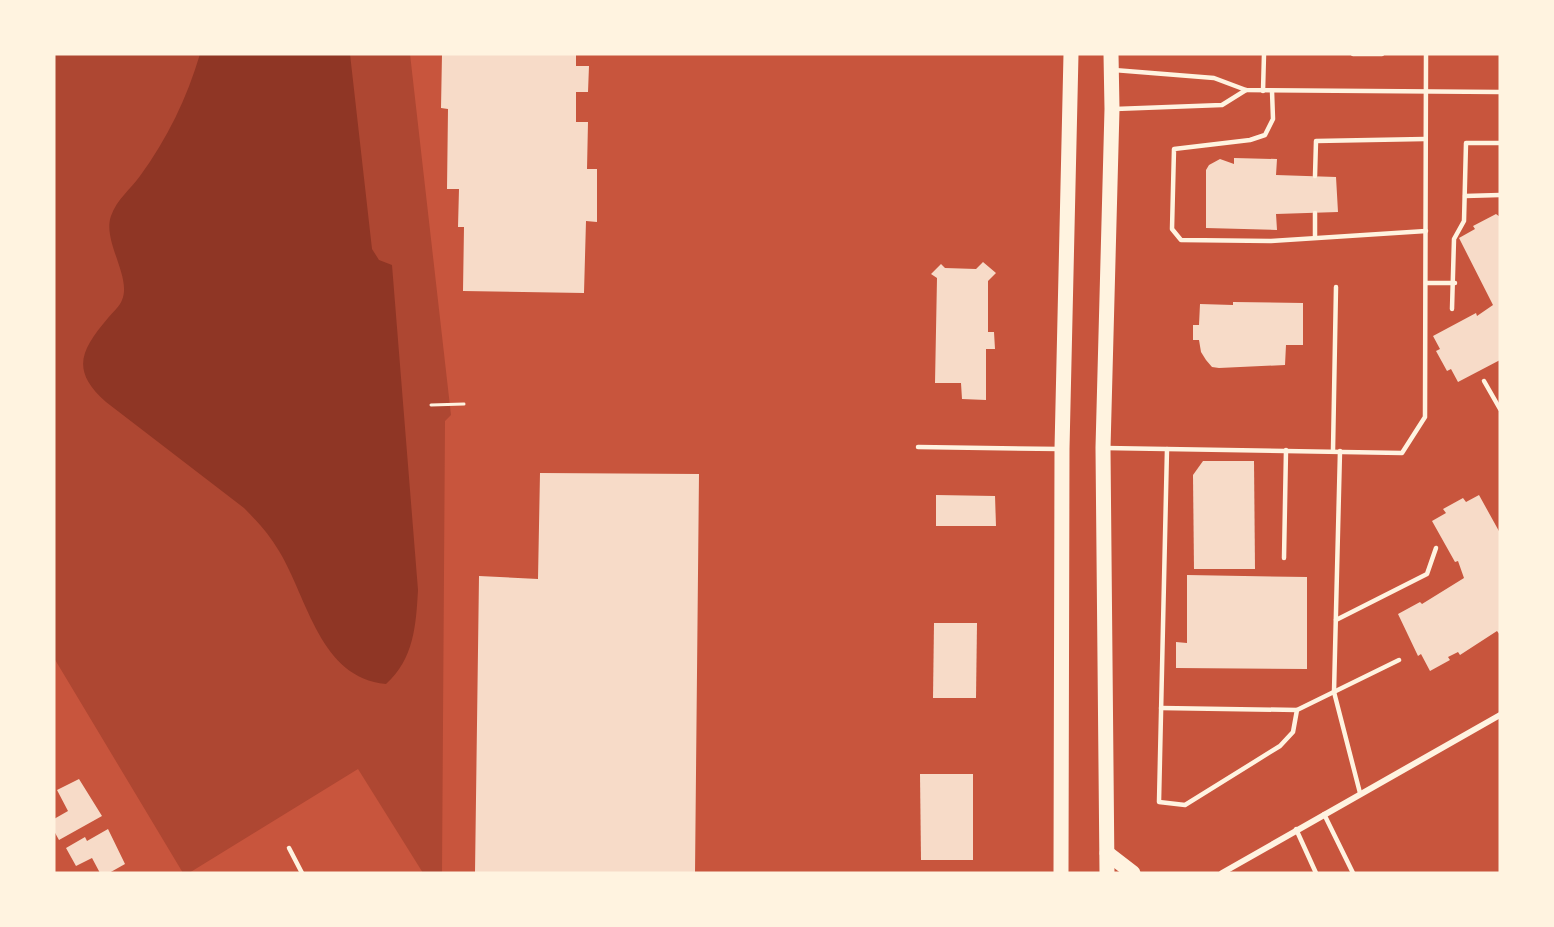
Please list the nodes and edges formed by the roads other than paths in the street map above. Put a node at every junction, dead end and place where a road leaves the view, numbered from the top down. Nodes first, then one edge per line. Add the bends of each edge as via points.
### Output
1 (1071, 54) edge
2 (1111, 54) edge
3 (1264, 54) edge
4 (1353, 54) edge
5 (1382, 54) edge
6 (1426, 54) edge
7 (1111, 70) junction
8 (1246, 90) junction
9 (1263, 91) junction
10 (1272, 91) junction
11 (1425, 92) junction
12 (1500, 92) edge
13 (1112, 109) junction
14 (1425, 139) junction
15 (1500, 143) edge
16 (1315, 176) dead end
17 (1500, 195) edge
18 (1464, 196) junction
19 (1315, 213) dead end
20 (1426, 231) junction
21 (1315, 237) junction
22 (1455, 283) junction
23 (1426, 284) junction
24 (1336, 287) dead end
25 (1452, 309) dead end
26 (1484, 381) dead end
27 (1500, 409) edge
28 (918, 447) dead end
29 (1103, 448) junction
30 (1062, 449) junction
31 (1167, 449) junction
32 (1287, 450) junction
33 (1333, 450) junction
34 (1340, 451) junction
35 (1436, 548) dead end
36 (1284, 558) dead end
37 (1336, 620) junction
38 (1399, 660) dead end
39 (1334, 692) junction
40 (1161, 708) junction
41 (1297, 710) junction
42 (1500, 715) edge
43 (1360, 793) junction
44 (1324, 814) junction
45 (1296, 829) junction
46 (290, 848) dead end
47 (1107, 853) junction
48 (302, 873) edge
49 (1061, 873) edge
50 (1107, 873) edge
51 (1133, 873) edge
52 (1222, 873) edge
53 (1316, 873) edge
54 (1353, 873) edge

1 - 30 main road
2 - 7 main road
3 - 9 lane
4 - 5 lane
6 - 11 lane
7 - 8 lane via 1214,78
7 - 13 main road
8 - 9 lane
8 - 13 lane via 1222,105
9 - 10 lane
10 - 11 lane
10 - 21 lane via 1273,119 1265,135 1174,149 1172,229 1181,240 1271,241
11 - 12 lane
11 - 14 lane
13 - 29 main road
14 - 16 lane via 1316,141
14 - 20 lane
15 - 18 lane via 1466,143
17 - 18 lane
18 - 22 lane via 1464,221 1454,239
19 - 21 lane
20 - 21 lane
20 - 23 lane
22 - 23 lane
22 - 25 lane
23 - 34 lane via 1425,417 1402,453
24 - 33 lane
26 - 27 lane
28 - 30 lane
29 - 31 lane
29 - 47 main road
30 - 49 main road
31 - 32 lane
31 - 40 lane
32 - 33 lane
32 - 36 lane
33 - 34 lane
34 - 37 lane
35 - 37 lane via 1427,574
37 - 39 lane
38 - 39 lane
39 - 41 lane
39 - 43 lane
40 - 41 lane
40 - 41 lane via 1159,802 1185,805 1280,746 1293,732
42 - 43 street
43 - 44 street
44 - 45 street
44 - 54 lane
45 - 52 street
45 - 53 lane
46 - 48 lane
47 - 50 main road
47 - 51 main road

